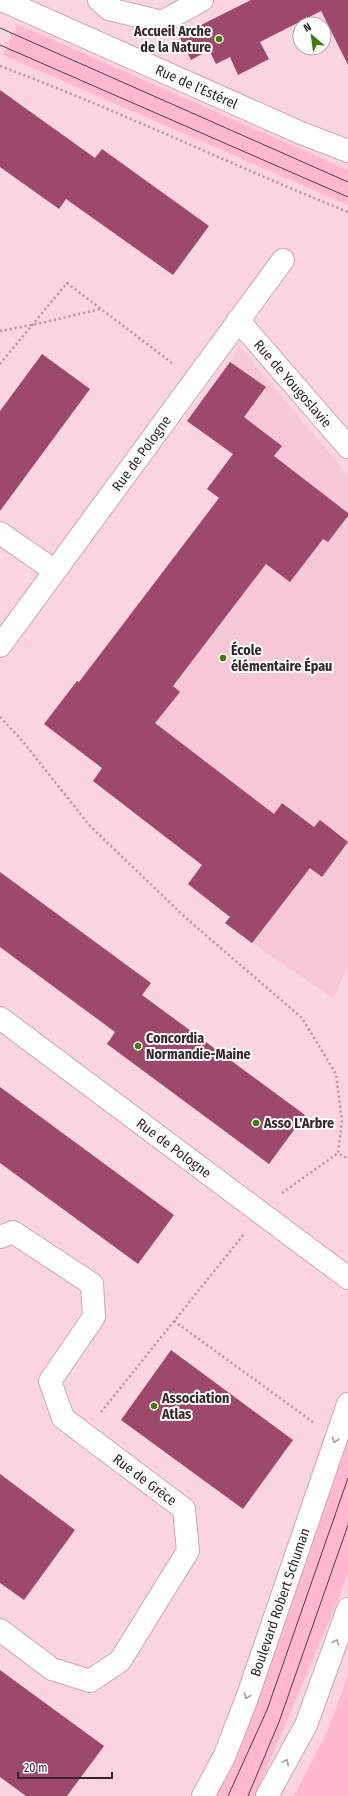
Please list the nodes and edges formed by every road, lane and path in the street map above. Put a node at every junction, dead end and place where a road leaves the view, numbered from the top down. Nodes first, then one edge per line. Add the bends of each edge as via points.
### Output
1 (2, 0) edge
2 (98, 0) edge
3 (202, 0) edge
4 (0, 66) edge
5 (348, 151) edge
6 (348, 212) edge
7 (283, 260) dead end
8 (101, 309) junction
9 (238, 320) junction
10 (32, 326) junction
11 (0, 331) edge
12 (0, 364) edge
13 (195, 380) junction
14 (348, 447) edge
15 (0, 532) edge
16 (54, 571) junction
17 (0, 646) edge
18 (0, 717) edge
19 (0, 1018) edge
20 (338, 1153) junction
21 (348, 1159) edge
22 (261, 1213) junction
23 (0, 1237) edge
24 (348, 1278) edge
25 (174, 1321) junction
26 (348, 1404) edge
27 (83, 1434) junction
28 (336, 1439) junction
29 (348, 1609) edge
30 (0, 1630) edge
31 (203, 1796) edge
32 (267, 1796) edge

1 - 5 street, Rue de l'Estérel via 301,133
2 - 3 street via 109,9 162,22
4 - 6 path via 53,86
7 - 9 street, Rue de Pologne
8 - 10 path
8 - 10 path via 67,283
8 - 13 path
9 - 13 street, Rue de Pologne
9 - 14 street, Rue de Yougoslavie
10 - 11 path
10 - 12 path
13 - 16 street, Rue de Pologne
15 - 16 street
16 - 17 street, Rue de Pologne
18 - 20 path via 20,738 90,826 186,919 302,1018 336,1074 342,1121
19 - 22 street, Rue de Pologne
20 - 21 path
20 - 22 path via 281,1194
22 - 24 street, Rue de Pologne
22 - 25 path
23 - 27 street, Rue de Grèce via 13,1232 92,1284 94,1317 50,1381 62,1418
25 - 27 path
25 - 28 path
26 - 28 street, Boulevard Robert Schuman
27 - 30 street, Rue de Grèce via 184,1509 188,1551 120,1661 90,1681 52,1669
28 -> 31 street, Boulevard Robert Schuman via 247,1698 224,1757
32 -> 29 street via 306,1724

